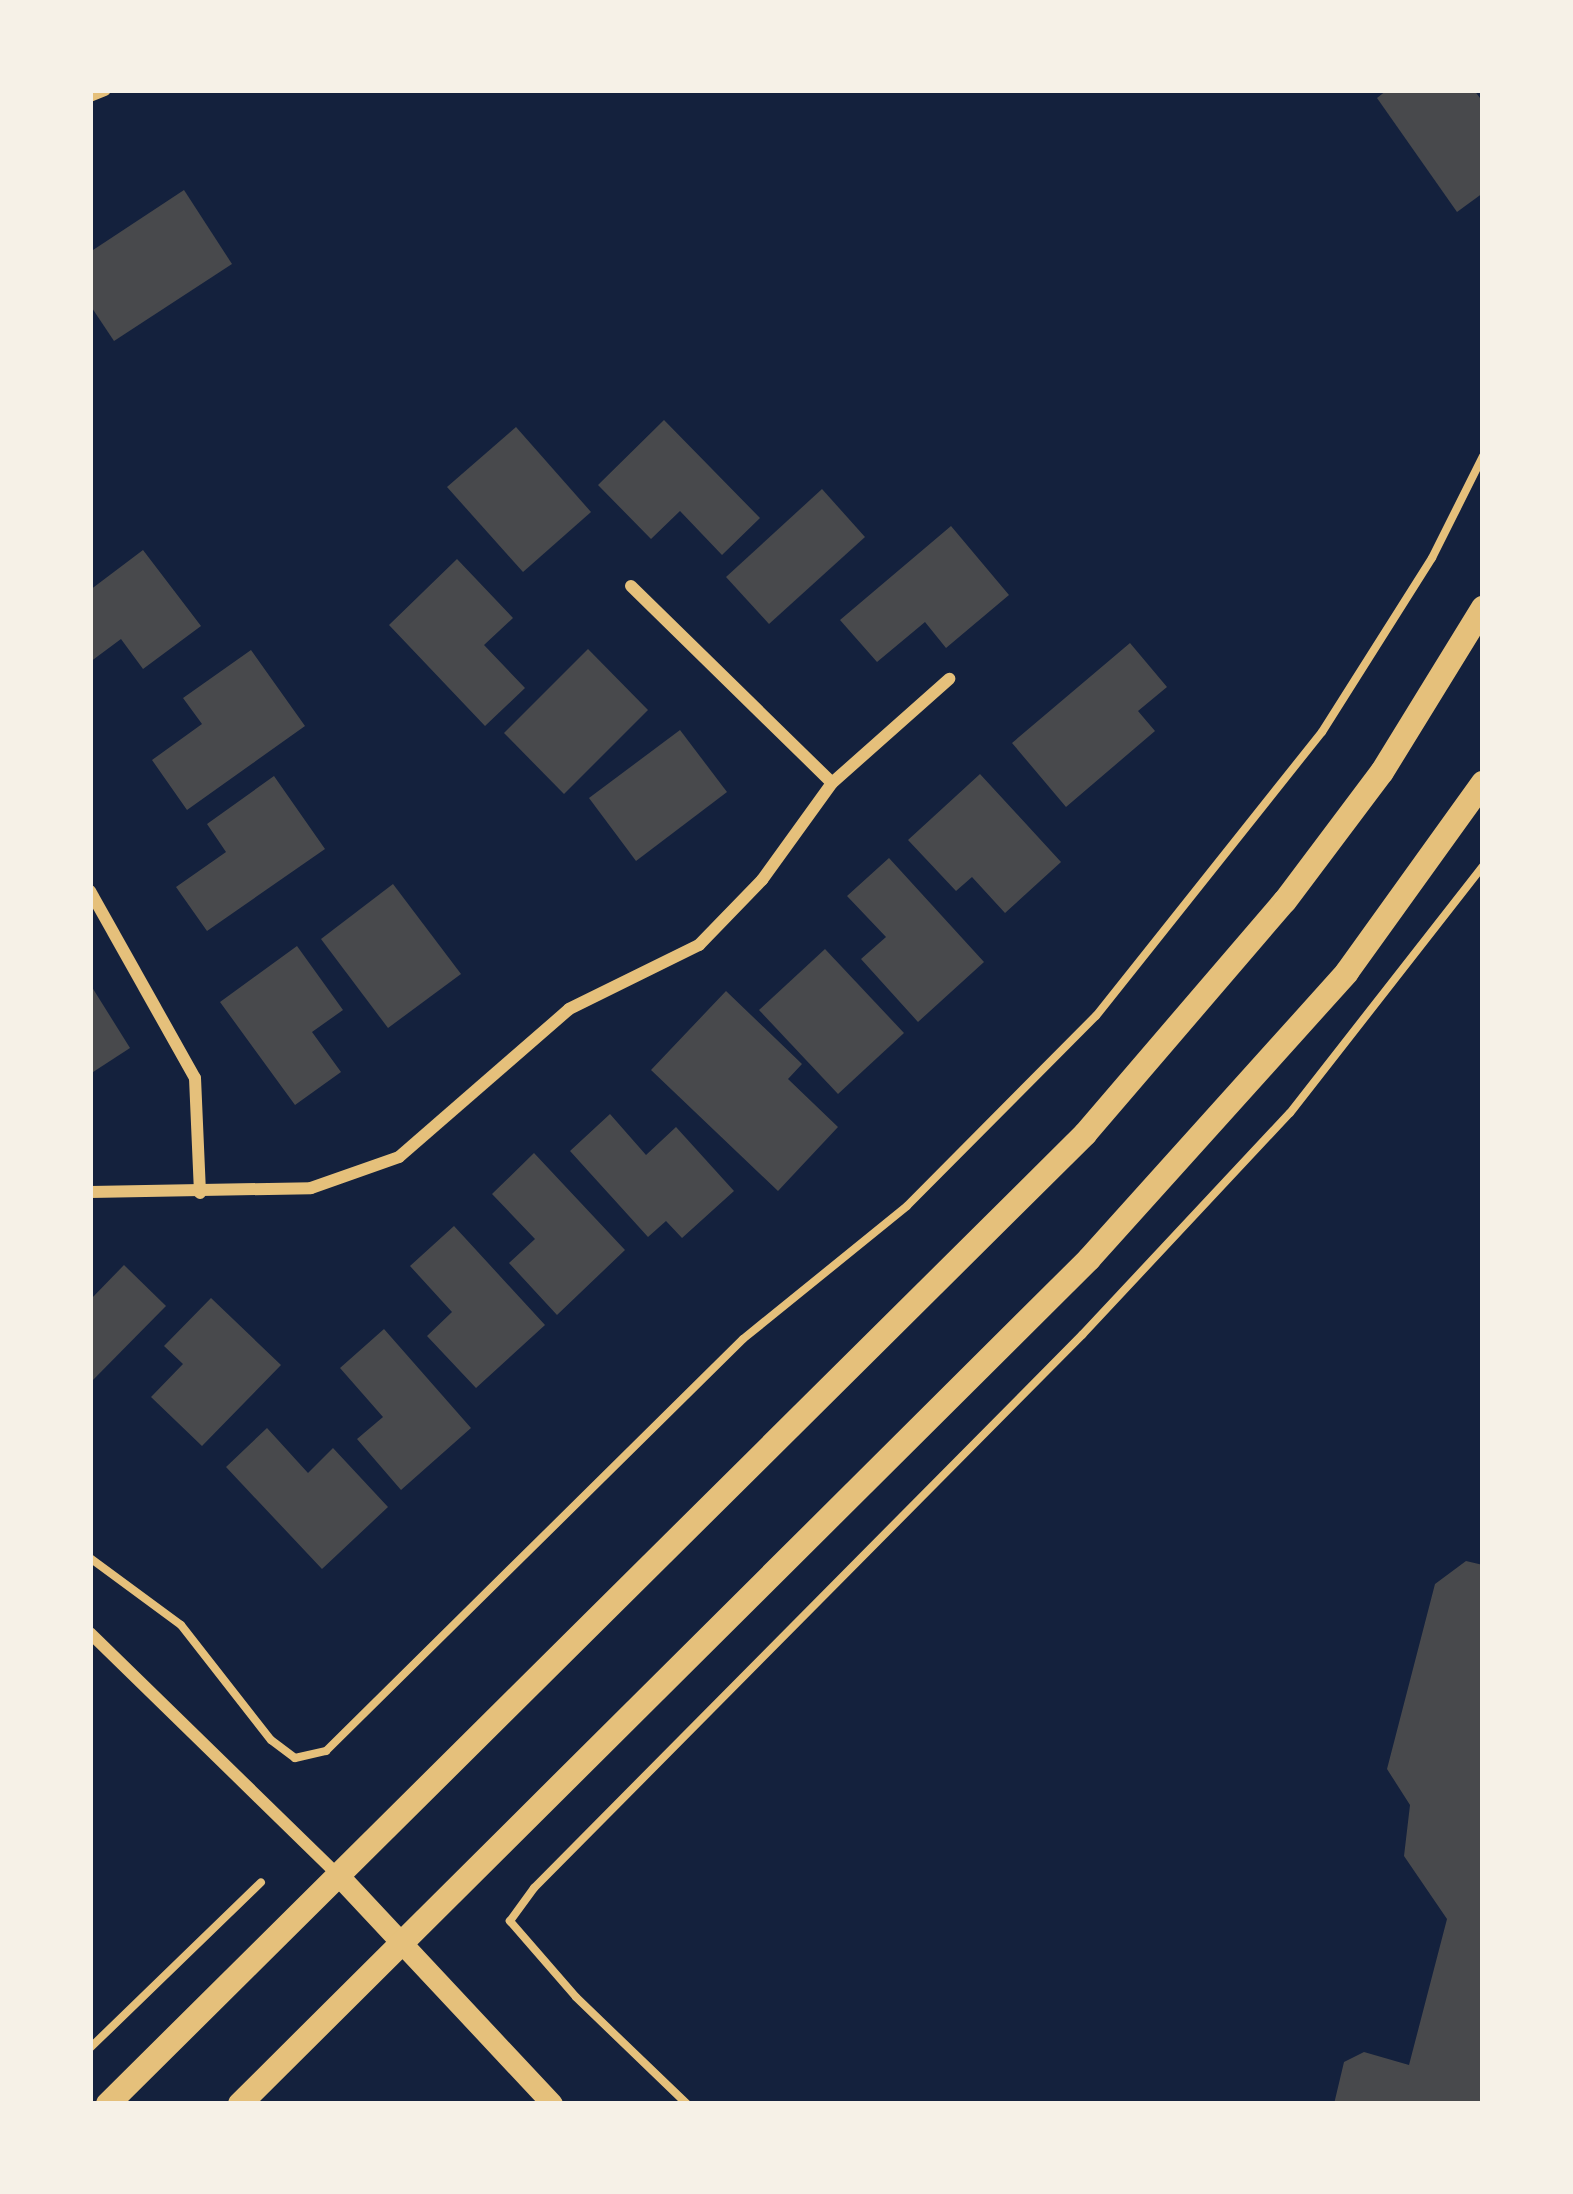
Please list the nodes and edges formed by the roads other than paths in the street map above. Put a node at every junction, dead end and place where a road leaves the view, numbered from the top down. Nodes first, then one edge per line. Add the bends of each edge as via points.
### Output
1 (105, 90) edge
2 (90, 96) edge
3 (631, 586) dead end
4 (1483, 608) edge
5 (950, 679) dead end
6 (832, 783) junction
7 (1483, 783) edge
8 (90, 891) edge
9 (90, 1192) edge
10 (200, 1193) junction
11 (90, 1633) edge
12 (338, 1874) junction
13 (402, 1943) junction
14 (108, 2104) edge
15 (240, 2104) edge
16 (552, 2104) edge

1 - 2 street
3 - 6 street
4 - 12 main road via 1327,846 1085,1134
5 - 6 street
6 - 10 street via 762,880 699,945 568,1009 399,1157 311,1188
7 - 13 main road via 1347,972 1209,1131
8 - 10 street via 195,1078
9 - 10 street
11 - 12 street
12 - 13 street
12 - 14 main road
13 - 15 main road
13 - 16 street

